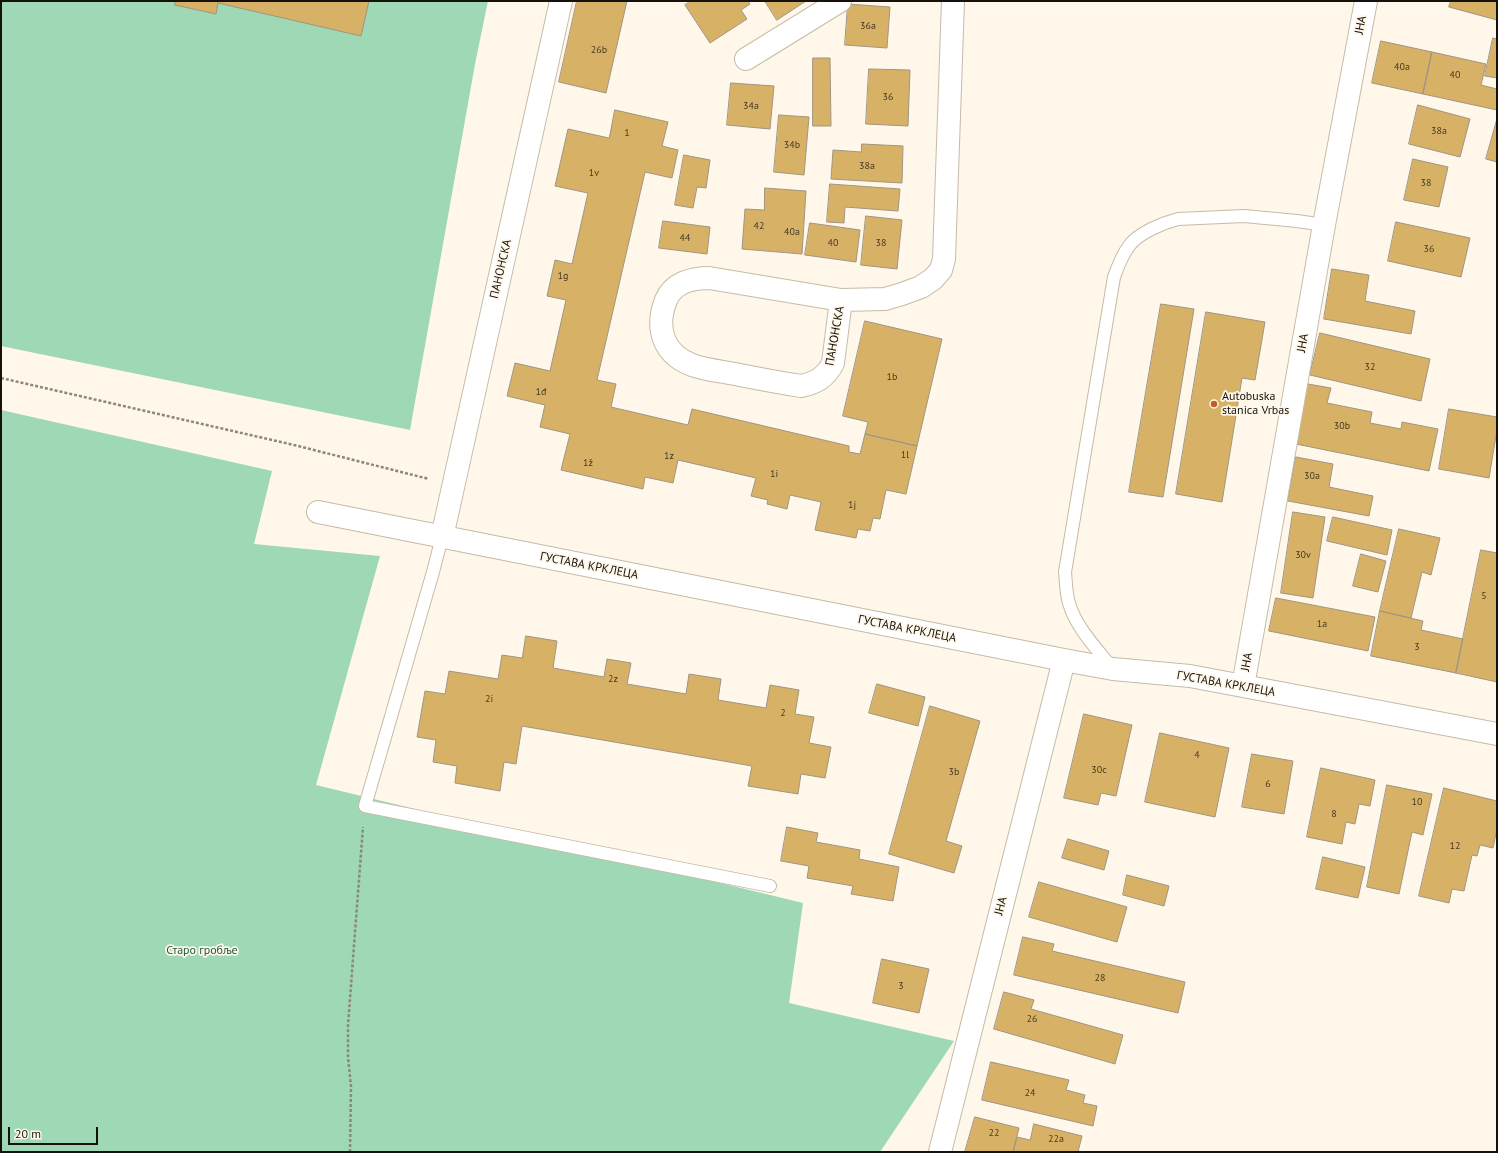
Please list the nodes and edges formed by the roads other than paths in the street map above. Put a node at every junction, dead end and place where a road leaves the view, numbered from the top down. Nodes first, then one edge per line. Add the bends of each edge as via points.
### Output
1 (561, 1) edge
2 (840, 1) edge
3 (953, 1) edge
4 (1366, 1) edge
5 (746, 59) dead end
6 (1324, 225) junction
7 (841, 300) junction
8 (318, 512) dead end
9 (442, 537) junction
10 (1064, 660) junction
11 (1113, 669) junction
12 (1243, 686) junction
13 (1497, 734) edge
14 (770, 886) dead end
15 (940, 1152) edge

1 - 9 street, ПАНОНСКА
2 - 5 street
3 - 7 street, ПАНОНСКА via 944,259 941,270 921,287 902,294 885,299
4 - 6 street, ЈНА
6 - 11 lane via 1244,216 1178,219 1136,238 1121,258 1114,277 1065,572 1069,603 1075,618
6 - 12 street, ЈНА
7 - 7 street, ПАНОНСКА via 698,278 680,284 667,297 661,315 661,327 667,346 693,366 801,386 822,378 833,363
8 - 9 street, ГУСТАВА КРКЛЕЦА
9 - 10 street, ГУСТАВА КРКЛЕЦА
9 - 14 lane via 365,806
10 - 11 street, ГУСТАВА КРКЛЕЦА
10 - 15 street, ЈНА
11 - 12 street, ГУСТАВА КРКЛЕЦА via 1190,676
12 - 13 street, ГУСТАВА КРКЛЕЦА

